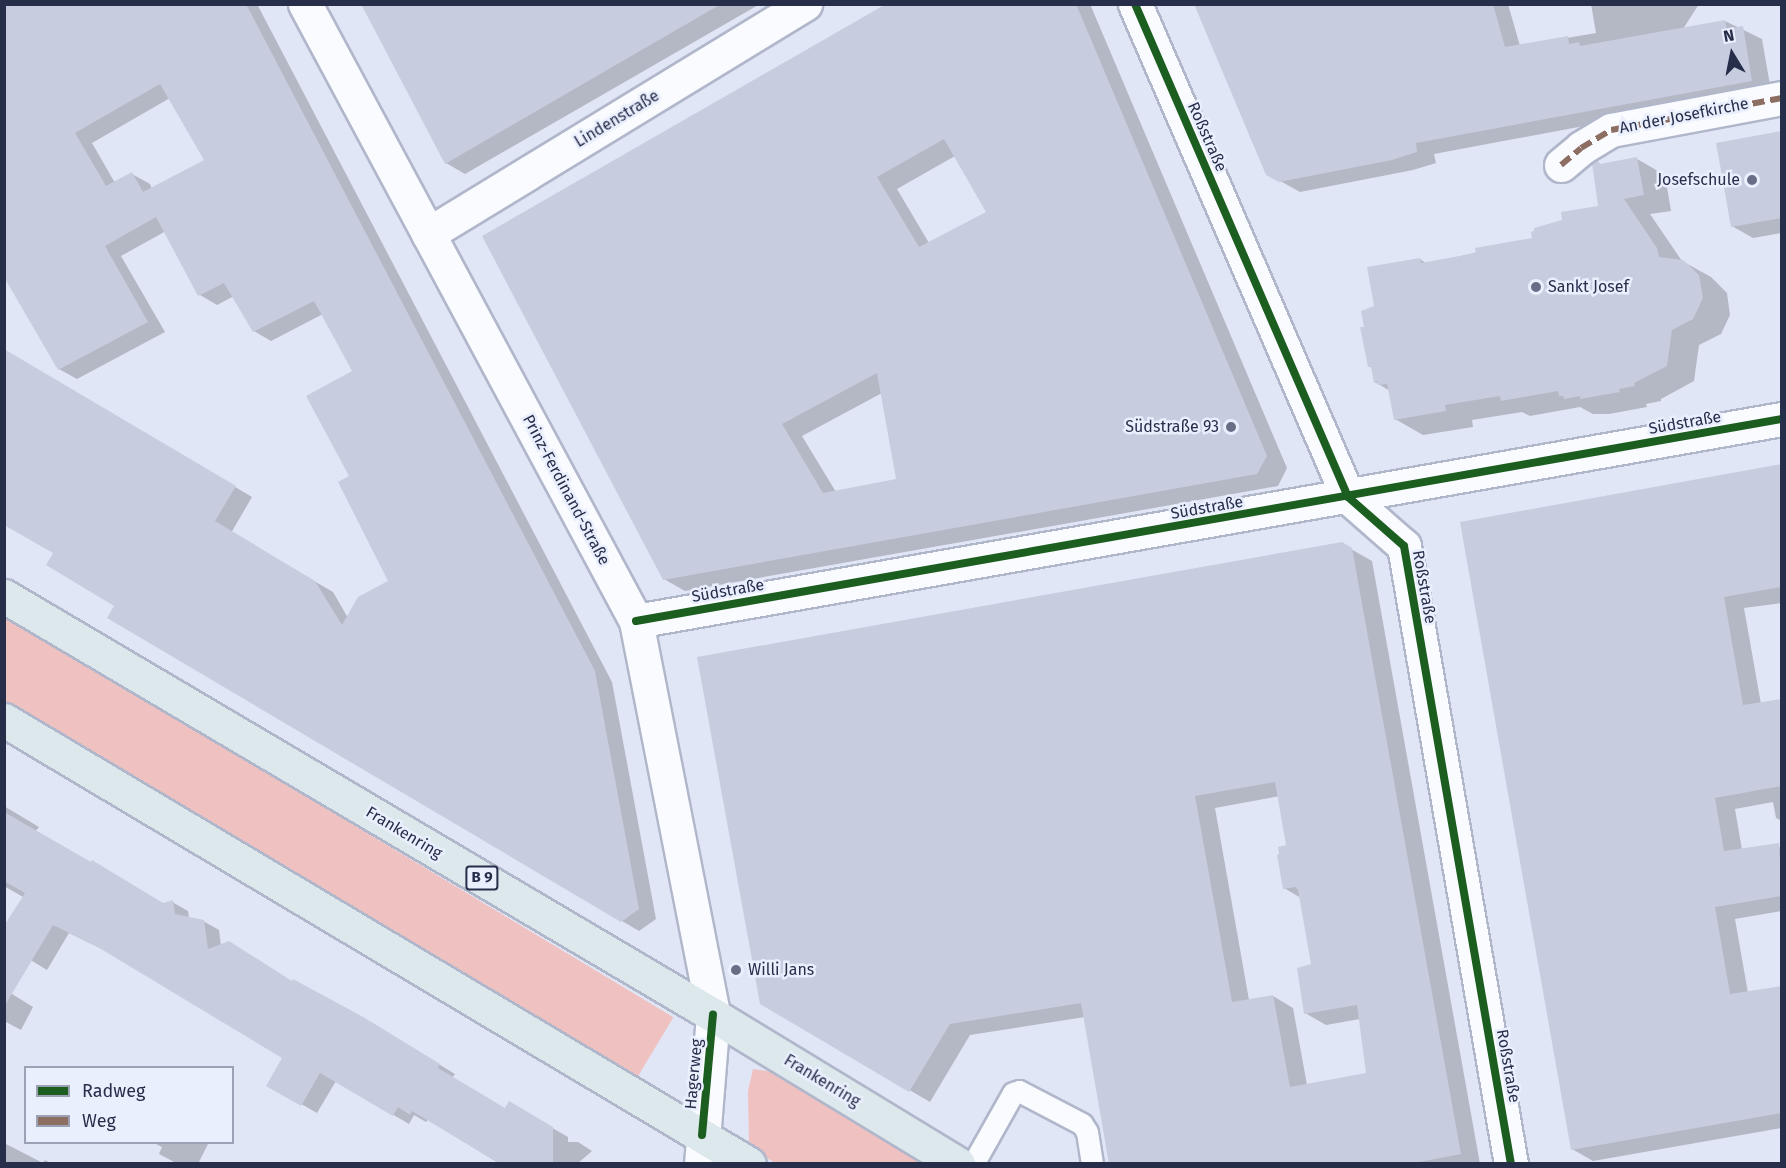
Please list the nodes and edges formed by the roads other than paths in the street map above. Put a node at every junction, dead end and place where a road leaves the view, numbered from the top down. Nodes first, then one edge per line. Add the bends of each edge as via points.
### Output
1 (305, 4) edge
2 (806, 4) edge
3 (1135, 4) edge
4 (1782, 98) edge
5 (1561, 165) dead end
6 (428, 234) junction
7 (1782, 419) edge
8 (1348, 497) junction
9 (4, 596) edge
10 (636, 621) junction
11 (4, 720) edge
12 (713, 1015) junction
13 (702, 1149) edge
14 (749, 1164) edge
15 (958, 1164) edge
16 (973, 1164) edge
17 (1092, 1164) edge
18 (1511, 1164) edge

1 - 6 street, Prinz-Ferdinand-Straße
2 - 6 street, Lindenstraße
3 - 8 street, Roßstraße
4 - 5 street, An der Josefkirche via 1611,130 1581,147
6 - 10 street, Prinz-Ferdinand-Straße
7 - 8 street, Südstraße
8 - 10 street, Südstraße
8 - 18 street, Roßstraße via 1404,546
9 - 12 main road, Frankenring / B 9
10 - 12 street, Prinz-Ferdinand-Straße
11 - 13 main road
12 - 13 street, Hagerweg
12 - 15 main road, Frankenring / B 9
13 - 14 main road
16 - 17 lane via 1013,1093 1019,1091 1082,1124

